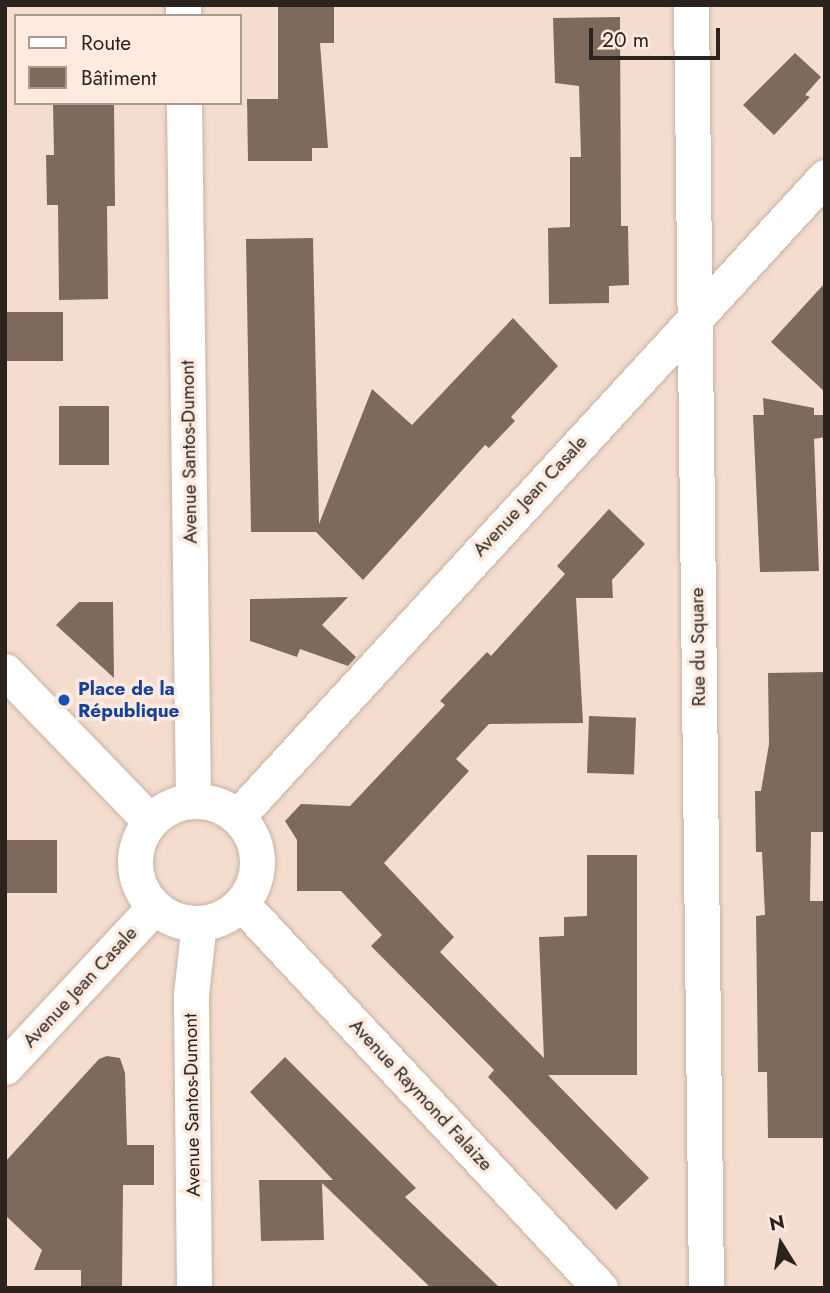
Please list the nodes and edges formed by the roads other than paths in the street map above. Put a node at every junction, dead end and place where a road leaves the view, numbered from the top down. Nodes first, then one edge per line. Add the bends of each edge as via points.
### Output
1 (691, 5) edge
2 (184, 105) edge
3 (825, 177) edge
4 (693, 318) junction
5 (5, 671) edge
6 (193, 801) junction
7 (237, 817) junction
8 (150, 821) junction
9 (241, 903) junction
10 (154, 907) junction
11 (199, 923) junction
12 (5, 1067) edge
13 (194, 1288) edge
14 (600, 1288) edge
15 (706, 1288) edge

1 - 4 street, Rue du Square
2 - 6 street, Avenue Santos-Dumont
3 - 4 street, Avenue Jean Casale
4 - 7 street, Avenue Jean Casale
4 - 15 street, Rue du Square
5 - 8 street
6 - 7 street via 224,807
6 - 8 street via 163,810
7 - 9 street via 256,849 257,869
8 - 10 street via 135,855 142,892
9 - 11 street via 229,913
9 - 14 street, Avenue Raymond Falaize
10 - 11 street via 167,916
10 - 12 street, Avenue Jean Casale
11 - 13 street, Avenue Santos-Dumont via 191,994

